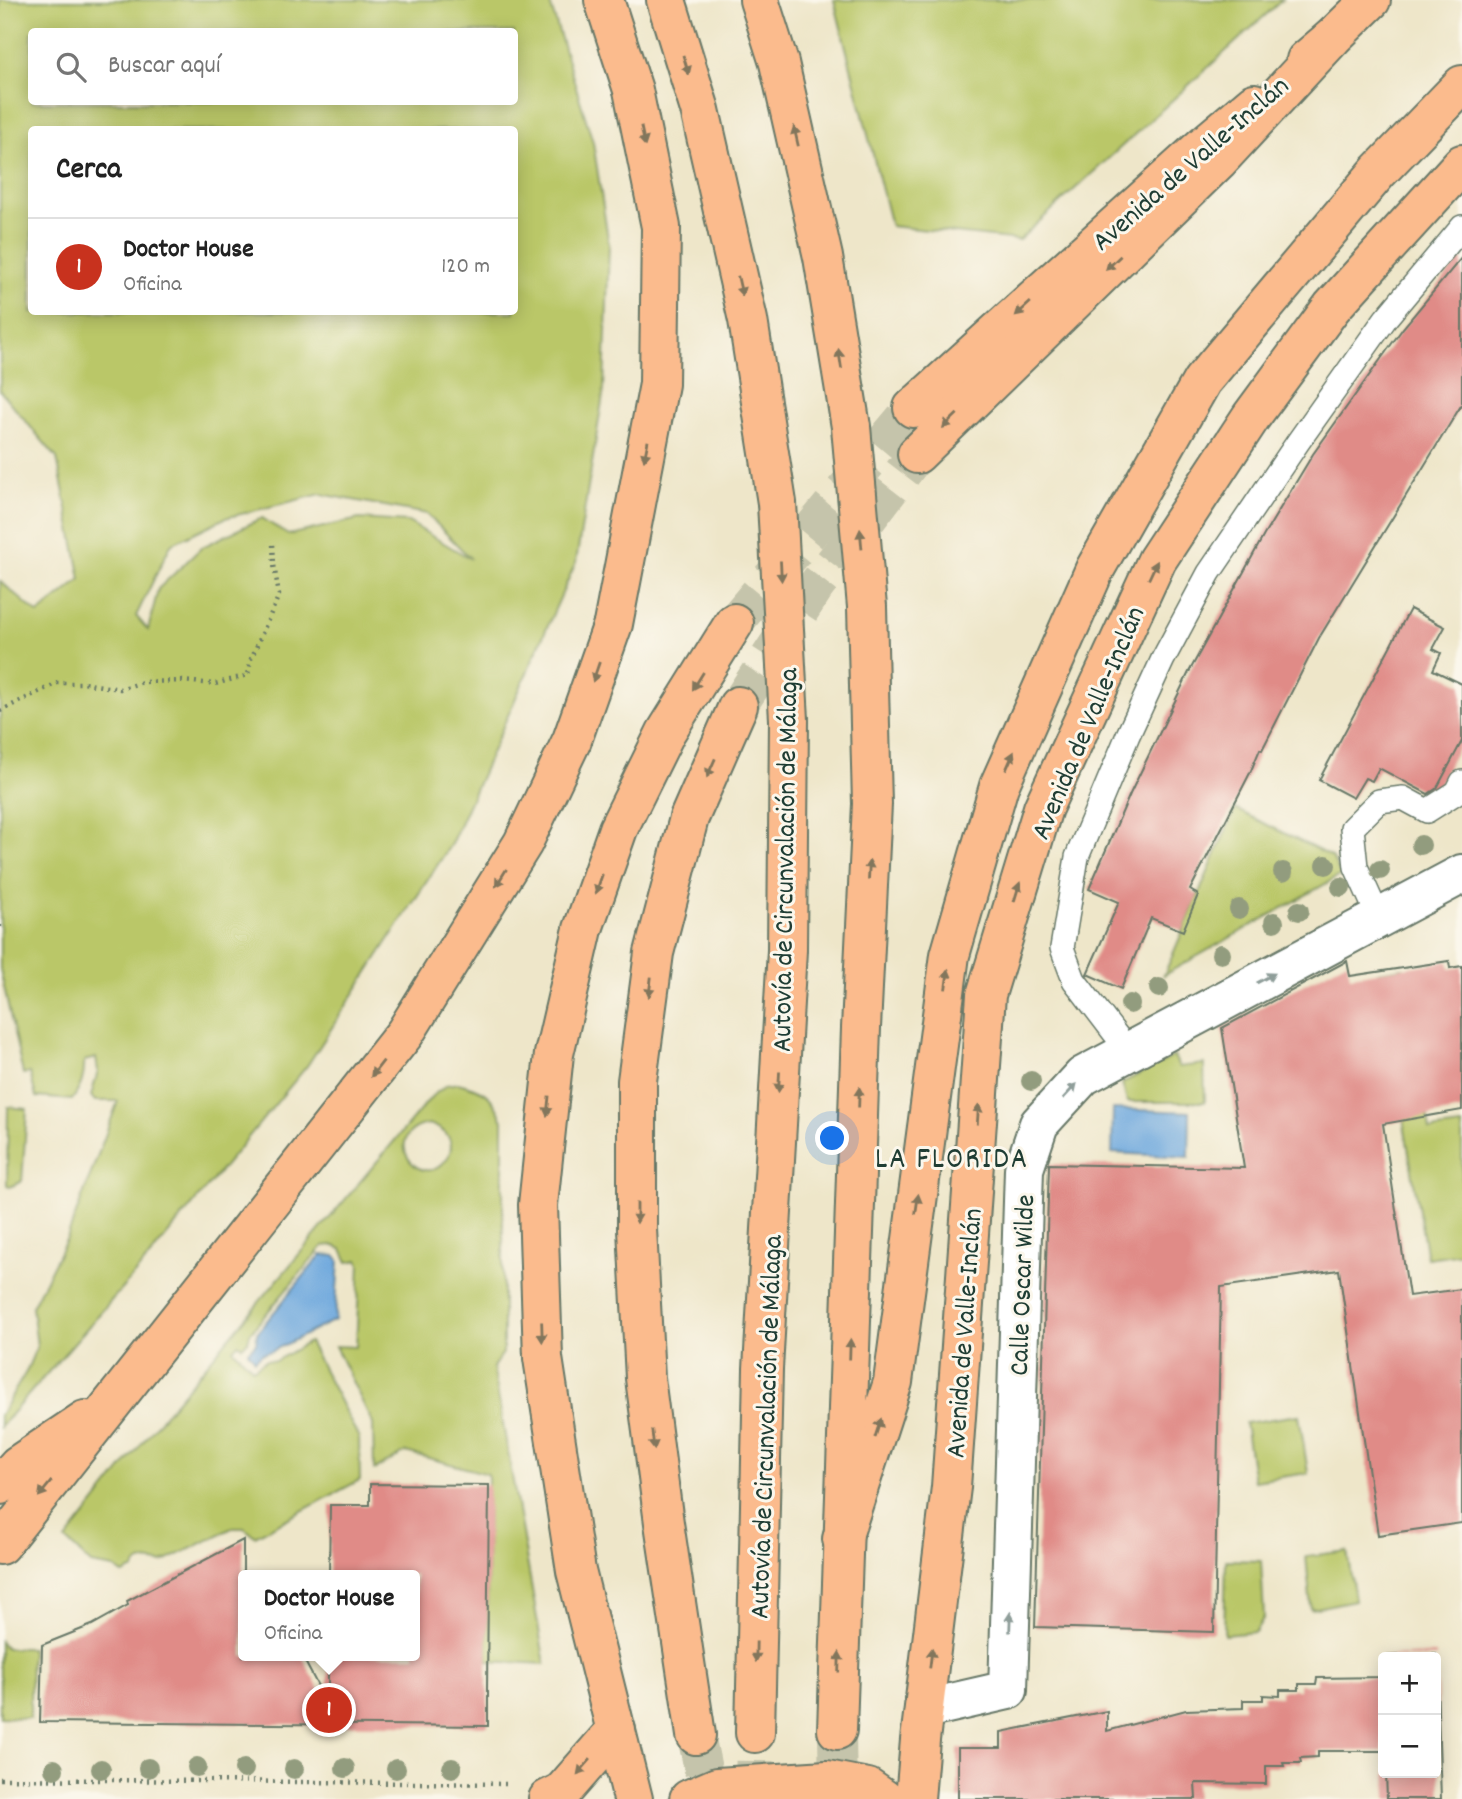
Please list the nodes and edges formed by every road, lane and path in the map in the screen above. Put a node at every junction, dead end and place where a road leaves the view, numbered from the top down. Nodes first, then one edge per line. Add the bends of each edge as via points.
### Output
1 (604, 0) edge
2 (666, 0) edge
3 (759, 0) edge
4 (1371, 0) edge
5 (1332, 38) junction
6 (1462, 85) edge
7 (1462, 164) edge
8 (1462, 227) edge
9 (913, 408) tunnel mouth
10 (917, 453) tunnel mouth
11 (274, 544) dead end
12 (734, 623) tunnel mouth
13 (738, 706) tunnel mouth
14 (0, 711) edge
15 (1462, 782) edge
16 (1462, 874) edge
17 (1379, 918) junction
18 (0, 925) edge
19 (0, 932) edge
20 (1129, 1052) junction
21 (119, 1397) junction
22 (0, 1485) edge
23 (842, 1539) junction
24 (0, 1545) edge
25 (925, 1709) junction
26 (616, 1730) junction
27 (836, 1730) tunnel mouth
28 (755, 1733) tunnel mouth
29 (696, 1735) tunnel mouth
30 (0, 1779) edge
31 (531, 1792) edge
32 (633, 1799) edge
33 (690, 1799) edge
34 (884, 1799) edge
35 (915, 1799) edge

1 -> 21 main road via 633,90 661,227 659,384 613,624 595,676 572,740 523,843 405,1033
2 -> 28 main road, Autovía de Circunvalación de Málaga, bridge via 700,110 748,320 777,503 789,720 787,950 763,1369
23 -> 3 main road, bridge via 872,804 867,607 850,427 823,257 779,63
4 - 5 main road, Avenida de Valle-Inclán
5 -> 9 main road, Avenida de Valle-Inclán via 1203,146
5 -> 10 main road via 1218,162
23 -> 6 main road via 893,1382 950,956 999,786 1095,569 1202,380 1378,172
25 -> 7 main road, Avenida de Valle-Inclán via 951,1487 986,995 1043,808 1157,560 1251,417 1332,307
8 - 20 lane via 1386,318 1209,573 1128,734 1077,857 1062,948 1074,980
11 - 14 path via 279,595 248,675 215,684 143,682 120,689 57,683
12 -> 26 main road via 666,732 618,829 583,929 557,1041 543,1150 538,1205 543,1358 576,1571
13 -> 29 main road via 689,818 654,953 637,1082 637,1229 645,1378
15 - 17 lane via 1457,792 1427,811 1403,798 1379,801 1352,828 1356,867
16 - 17 street, Calle Oscar Wilde
20 -> 17 street, Calle Oscar Wilde
18 - 19 path
25 -> 20 street, Calle Oscar Wilde via 1008,1690 1024,1169 1039,1124 1083,1076
21 - 22 main road via 18,1465
21 -> 24 main road
27 -> 23 main road
25 - 35 main road, Avenida de Valle-Inclán
26 -> 31 main road via 562,1792
26 - 32 main road
30 - 31 path
33 - 34 main road via 717,1787 827,1780 868,1788

